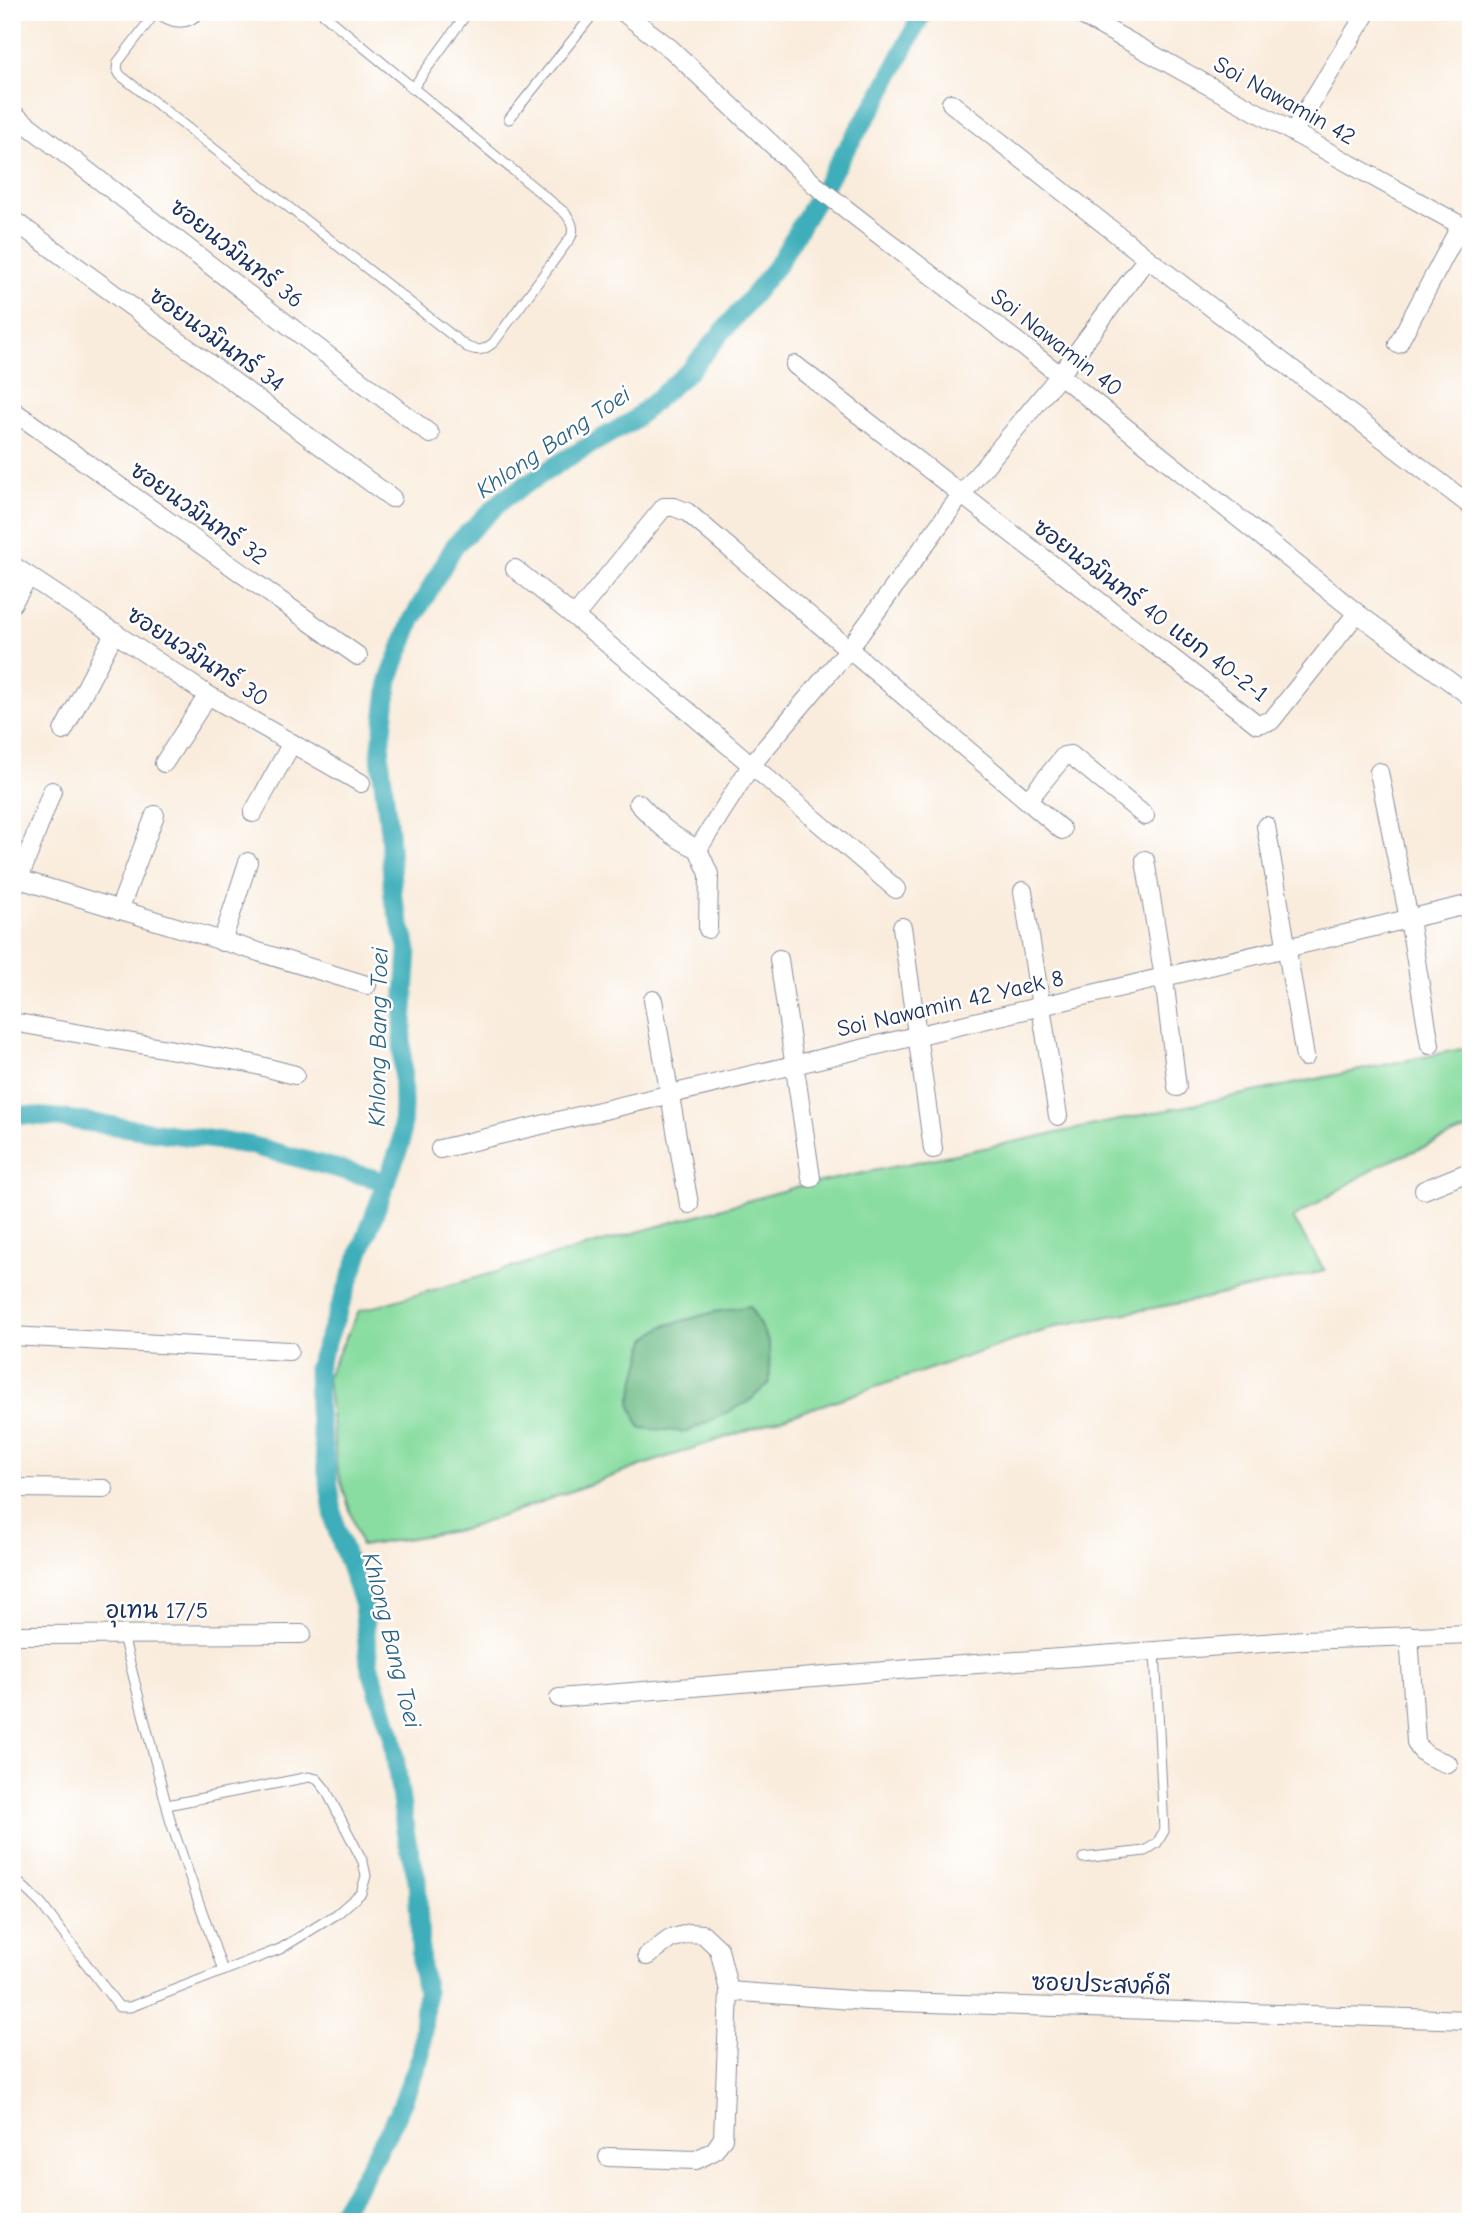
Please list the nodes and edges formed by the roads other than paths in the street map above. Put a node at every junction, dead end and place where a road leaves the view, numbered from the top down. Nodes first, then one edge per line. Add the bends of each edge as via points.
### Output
1 (157, 12) edge
2 (200, 12) edge
3 (321, 12) edge
4 (468, 12) edge
5 (596, 12) edge
6 (624, 12) edge
7 (1076, 12) edge
8 (1367, 12) edge
9 (412, 89) junction
10 (951, 103) dead end
11 (12, 113) edge
12 (509, 119) dead end
13 (1293, 132) junction
14 (12, 219) edge
15 (1466, 228) edge
16 (1147, 258) junction
17 (1398, 344) dead end
18 (795, 365) dead end
19 (1060, 375) junction
20 (12, 410) edge
21 (430, 434) dead end
22 (961, 495) junction
23 (392, 498) dead end
24 (1471, 506) edge
25 (12, 565) edge
26 (515, 569) dead end
27 (29, 576) junction
28 (12, 604) edge
29 (1357, 613) junction
30 (575, 616) junction
31 (115, 632) junction
32 (849, 649) junction
33 (358, 656) dead end
34 (208, 695) junction
35 (1471, 697) edge
36 (63, 731) dead end
37 (292, 743) junction
38 (164, 763) dead end
39 (752, 764) junction
40 (1379, 772) dead end
41 (361, 783) dead end
42 (52, 791) dead end
43 (1028, 800) junction
44 (638, 803) dead end
45 (253, 813) dead end
46 (155, 815) dead end
47 (1145, 816) dead end
48 (1266, 826) dead end
49 (1062, 830) dead end
50 (698, 849) junction
51 (1144, 860) dead end
52 (248, 862) dead end
53 (16, 878) edge
54 (896, 889) dead end
55 (1023, 891) dead end
56 (1471, 904) edge
57 (119, 910) junction
58 (1409, 919) junction
59 (902, 927) dead end
60 (708, 929) dead end
61 (222, 942) junction
62 (1285, 948) junction
63 (779, 959) dead end
64 (1164, 978) junction
65 (367, 985) dead end
66 (653, 1000) dead end
67 (1042, 1006) junction
68 (12, 1022) edge
69 (917, 1036) junction
70 (1430, 1045) dead end
71 (1305, 1057) dead end
72 (796, 1064) junction
73 (295, 1074) dead end
74 (1177, 1087) dead end
75 (671, 1092) junction
76 (1058, 1116) dead end
77 (440, 1149) dead end
78 (933, 1149) dead end
79 (1471, 1171) edge
80 (811, 1178) dead end
81 (1423, 1190) dead end
82 (689, 1204) dead end
83 (12, 1336) edge
84 (289, 1351) dead end
85 (12, 1488) edge
86 (104, 1489) dead end
87 (302, 1634) dead end
88 (1471, 1634) edge
89 (12, 1635) edge
90 (1409, 1635) junction
91 (123, 1636) junction
92 (1155, 1651) junction
93 (559, 1698) dead end
94 (1448, 1764) dead end
95 (167, 1805) junction
96 (1083, 1858) dead end
97 (12, 1876) edge
98 (647, 1956) dead end
99 (223, 1971) junction
100 (729, 1992) junction
101 (1471, 2020) edge
102 (608, 2157) dead end

1 - 2 lane via 177,22 187,22
1 - 9 lane via 118,62 120,75 467,347 485,349 571,236 572,225 565,213
3 - 9 lane
4 - 9 lane
5 - 12 lane
6 - 19 street, Soi Nawamin 40 via 671,49 815,185
7 - 13 street, Soi Nawamin 42
8 - 13 street
10 - 16 street
11 - 21 street, ซอยนวมินทร์ 36
13 - 15 street, Soi Nawamin 42
14 - 23 street, ซอยนวมินทร์ 34
15 - 17 street
16 - 19 street
16 - 24 street
18 - 22 street, ซอยนวมินทร์ 40 แยก 40-2-1
19 - 22 street
19 - 29 street, Soi Nawamin 40
20 - 33 street, ซอยนวมินทร์ 32
22 - 29 street, ซอยนวมินทร์ 40 แยก 40-2-1 via 1257,723 1271,721
22 - 32 street
25 - 27 street, ซอยนวมินทร์ 30
26 - 30 street
27 - 28 street
27 - 31 street, ซอยนวมินทร์ 30
29 - 35 street, Soi Nawamin 40
30 - 32 street via 664,507 674,507 687,512
30 - 39 street
31 - 34 street, ซอยนวมินทร์ 30
31 - 36 street
32 - 39 street
32 - 43 street
34 - 37 street, ซอยนวมินทร์ 30
34 - 38 street
37 - 41 street, ซอยนวมินทร์ 30
37 - 45 street
39 - 50 street
39 - 54 street
40 - 58 street
42 - 53 street
43 - 47 street via 1064,756 1071,755
43 - 49 street
44 - 50 street via 677,839
46 - 57 street
48 - 62 street
50 - 60 street via 709,874
51 - 64 street
52 - 61 street
53 - 57 street
55 - 67 street
56 - 58 street, Soi Nawamin 42 Yaek 8
57 - 61 street
58 - 62 street, Soi Nawamin 42 Yaek 8
58 - 70 street
59 - 69 street
61 - 65 street
62 - 64 street, Soi Nawamin 42 Yaek 8
62 - 71 street
63 - 72 street
64 - 67 street, Soi Nawamin 42 Yaek 8
64 - 74 street
66 - 75 street
67 - 69 street, Soi Nawamin 42 Yaek 8
67 - 76 street
68 - 73 street
69 - 72 street, Soi Nawamin 42 Yaek 8
69 - 78 street
72 - 75 street, Soi Nawamin 42 Yaek 8
72 - 80 street
75 - 77 street, Soi Nawamin 42 Yaek 8
75 - 82 street
79 - 81 street
83 - 84 street
85 - 86 street
87 - 91 street, อุเทน 17/5
88 - 90 street
89 - 91 street, อุเทน 17/5
90 - 92 street
90 - 94 street via 1416,1742 1426,1756
91 - 95 lane
92 - 93 street
92 - 96 lane via 1164,1831 1145,1852
95 - 99 lane
95 - 99 lane via 317,1779 363,1862 362,1893 337,1914 279,1949
97 - 99 lane via 41,1904 120,2007
98 - 100 street via 670,1938 703,1934 719,1949
100 - 101 street, ซอยประสงค์ดี via 865,2001
100 - 102 street via 723,2138 714,2151 696,2160

